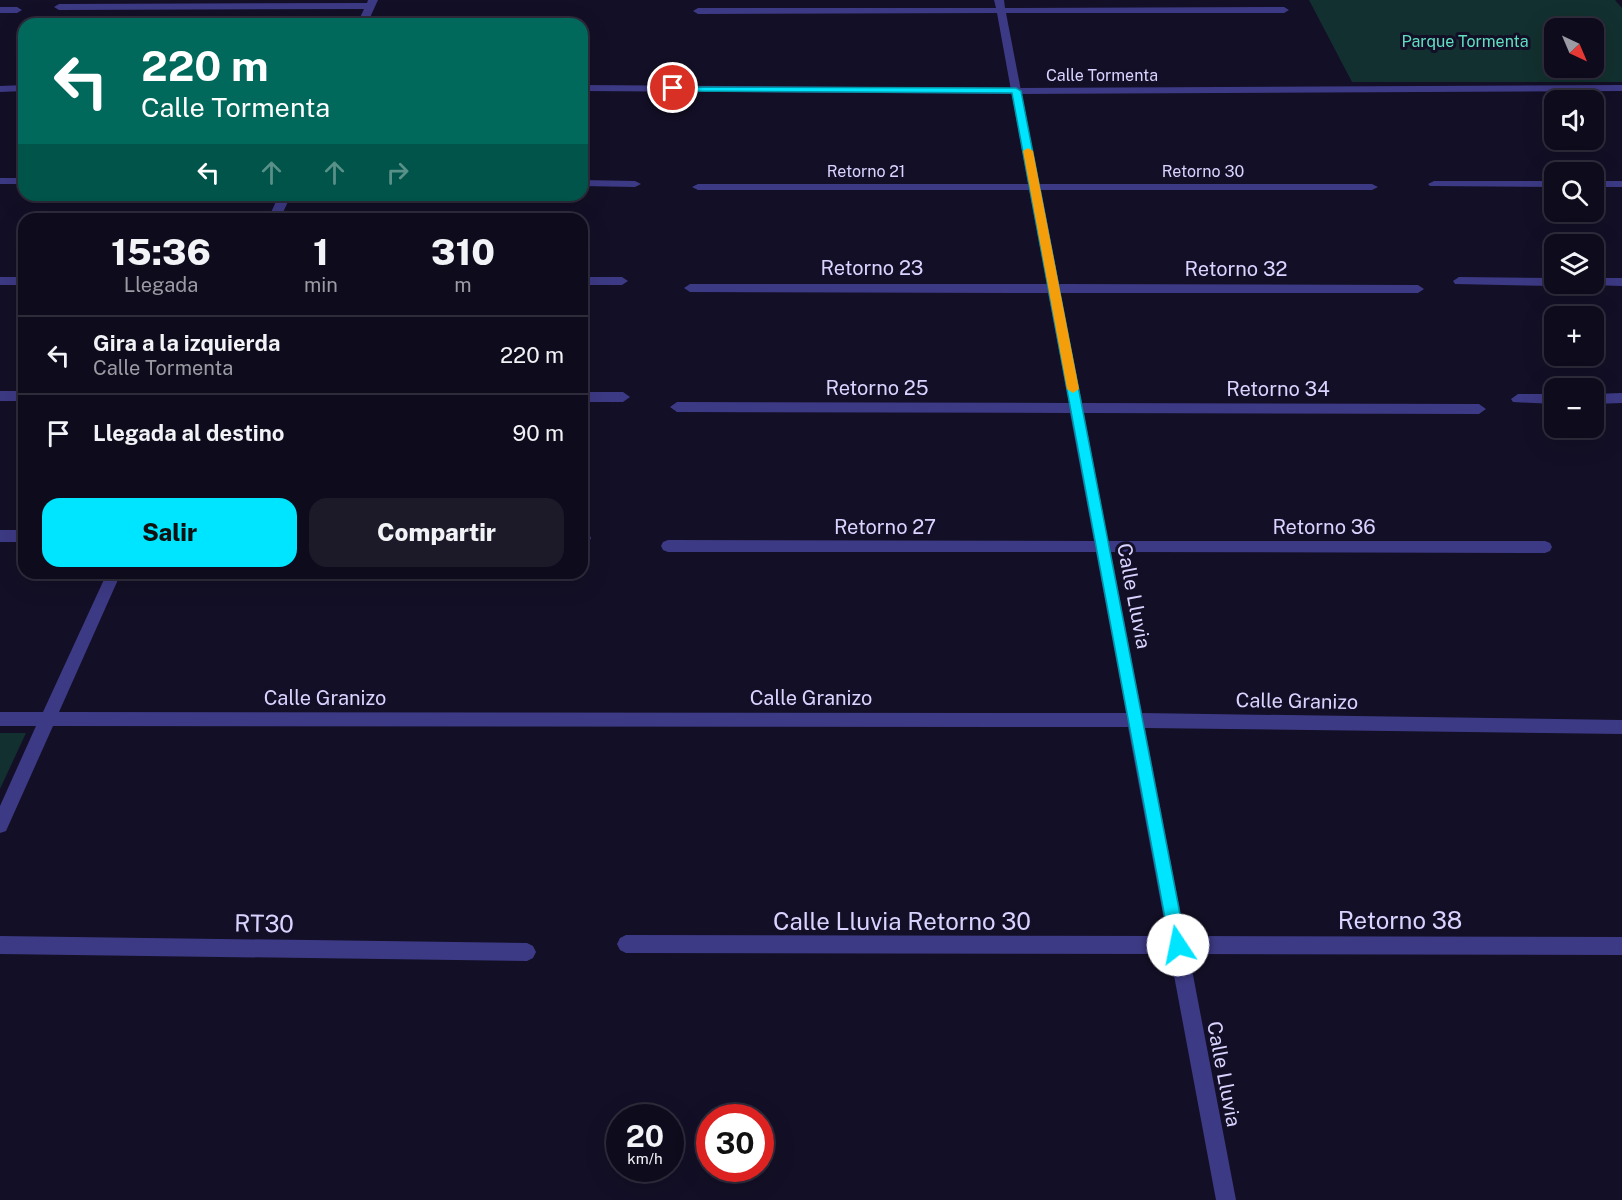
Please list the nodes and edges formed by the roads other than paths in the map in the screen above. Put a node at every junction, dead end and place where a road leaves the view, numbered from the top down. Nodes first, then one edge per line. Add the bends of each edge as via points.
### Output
1 (372, 3) edge
2 (1000, 5) edge
3 (59, 7) dead end
4 (0, 10) edge
5 (17, 10) dead end
6 (1284, 10) dead end
7 (698, 11) dead end
8 (365, 18) edge
9 (0, 88) edge
10 (18, 88) edge
11 (588, 88) edge
12 (1622, 88) edge
13 (1016, 91) junction
14 (0, 181) edge
15 (18, 181) edge
16 (588, 183) edge
17 (635, 184) dead end
18 (1434, 184) dead end
19 (1544, 184) edge
20 (1604, 184) edge
21 (1622, 184) edge
22 (698, 187) dead end
23 (1035, 187) junction
24 (1372, 187) dead end
25 (0, 281) edge
26 (18, 281) edge
27 (588, 281) edge
28 (622, 281) dead end
29 (1460, 281) dead end
30 (1544, 282) edge
31 (1604, 282) edge
32 (1622, 282) edge
33 (690, 288) dead end
34 (1054, 288) junction
35 (1418, 289) dead end
36 (0, 396) edge
37 (18, 396) edge
38 (588, 398) edge
39 (623, 398) dead end
40 (1622, 398) edge
41 (1518, 399) dead end
42 (1544, 399) edge
43 (1604, 399) edge
44 (677, 407) dead end
45 (1076, 408) junction
46 (1479, 409) dead end
47 (0, 536) edge
48 (18, 536) edge
49 (668, 546) dead end
50 (1103, 547) junction
51 (1545, 547) dead end
52 (111, 579) edge
53 (48, 718) junction
54 (0, 719) edge
55 (1135, 720) junction
56 (1622, 727) edge
57 (0, 825) edge
58 (626, 944) dead end
59 (0, 945) edge
60 (1178, 945) junction
61 (1622, 946) edge
62 (527, 952) dead end
63 (1226, 1200) edge

1 - 3 street
1 - 8 street
2 - 6 street
2 - 7 street
2 - 13 street, Calle Lluvia
4 - 5 street
9 - 10 street
11 - 13 street, Calle Tormenta
12 - 13 street, Calle Tormenta
13 - 23 street, Calle Lluvia
14 - 15 street
16 - 17 street
18 - 19 street
20 - 21 street
22 - 23 street, Retorno 21
23 - 24 street, Retorno 30
23 - 34 street, Calle Lluvia
25 - 26 street
27 - 28 street
29 - 30 street
31 - 32 street
33 - 34 street, Retorno 23
34 - 35 street, Retorno 32
34 - 45 street, Calle Lluvia
36 - 37 street
38 - 39 street
40 - 43 street
41 - 42 street
44 - 45 street, Retorno 25
45 - 46 street, Retorno 34
45 - 50 street, Calle Lluvia
47 - 48 street
49 - 50 street, Retorno 27
50 - 51 street, Retorno 36
50 - 55 street, Calle Lluvia
52 - 53 street
53 - 54 street, Calle Granizo
53 - 55 street, Calle Granizo
53 - 57 street
55 - 56 street, Calle Granizo
55 - 60 street, Calle Lluvia
58 - 60 street, Calle Lluvia Retorno 30
59 - 62 street, RT30
60 - 61 street, Retorno 38
60 - 63 street, Calle Lluvia

